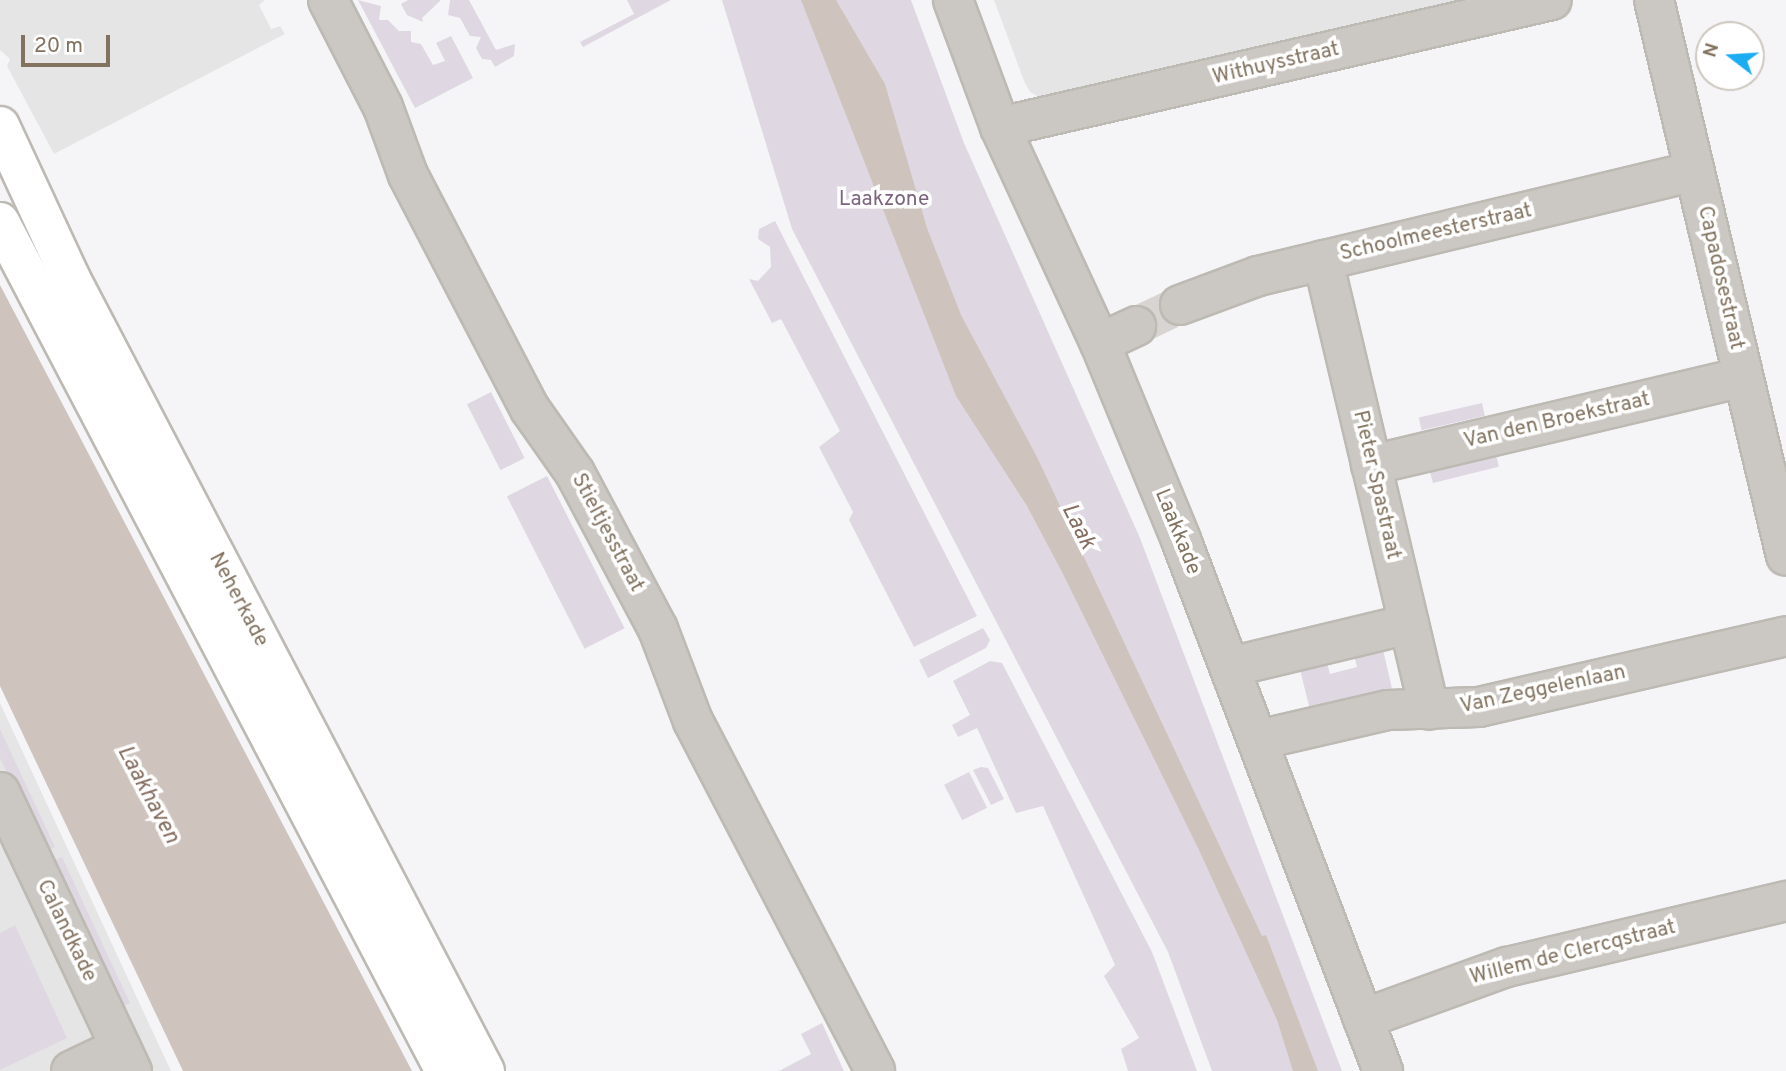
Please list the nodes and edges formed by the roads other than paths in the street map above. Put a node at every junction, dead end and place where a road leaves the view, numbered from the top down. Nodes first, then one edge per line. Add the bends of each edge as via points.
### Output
1 (328, 0) edge
2 (953, 0) edge
3 (1552, 0) edge
4 (1654, 0) edge
5 (0, 126) edge
6 (1000, 127) junction
7 (1695, 171) junction
8 (0, 222) edge
9 (1323, 260) junction
10 (1180, 305) tunnel mouth
11 (1136, 326) tunnel mouth
12 (1100, 343) junction
13 (1744, 377) junction
14 (1371, 464) junction
15 (1786, 556) edge
16 (1409, 624) junction
17 (1786, 636) edge
18 (1230, 667) junction
19 (1429, 710) junction
20 (1258, 740) junction
21 (0, 792) edge
22 (1786, 901) edge
23 (1363, 1019) junction
24 (126, 1059) edge
25 (71, 1071) edge
26 (445, 1071) edge
27 (485, 1071) edge
28 (875, 1071) edge
29 (1383, 1071) edge

1 - 28 street, Stieltjesstraat via 383,107 408,175 530,409 570,463 658,629 693,721
2 - 6 street, Laakkade
3 - 6 street, Withuysstraat
4 - 7 street, Capadosestraat
5 - 27 main road, Neherkade via 69,277
6 - 12 street, Laakkade
7 - 9 street, Schoolmeesterstraat
7 - 13 street, Capadosestraat
8 - 26 main road, Neherkade
9 - 10 street, Schoolmeesterstraat via 1234,282
9 - 14 street, Pieter Spastraat
11 - 12 street
12 - 18 street, Laakkade
13 - 14 street, Van den Broekstraat
13 - 15 street, Capadosestraat
14 - 16 street, Pieter Spastraat
16 - 18 street
16 - 19 street, Pieter Spastraat
17 - 19 street, Van Zeggelenlaan via 1479,707
18 - 20 street, Laakkade
19 - 20 street, Van Zeggelenlaan via 1379,711
20 - 23 street, Laakkade
21 - 24 street, Calandkade
22 - 23 street, Willem de Clercqstraat via 1493,970
23 - 29 street, Laakkade
24 - 25 street

